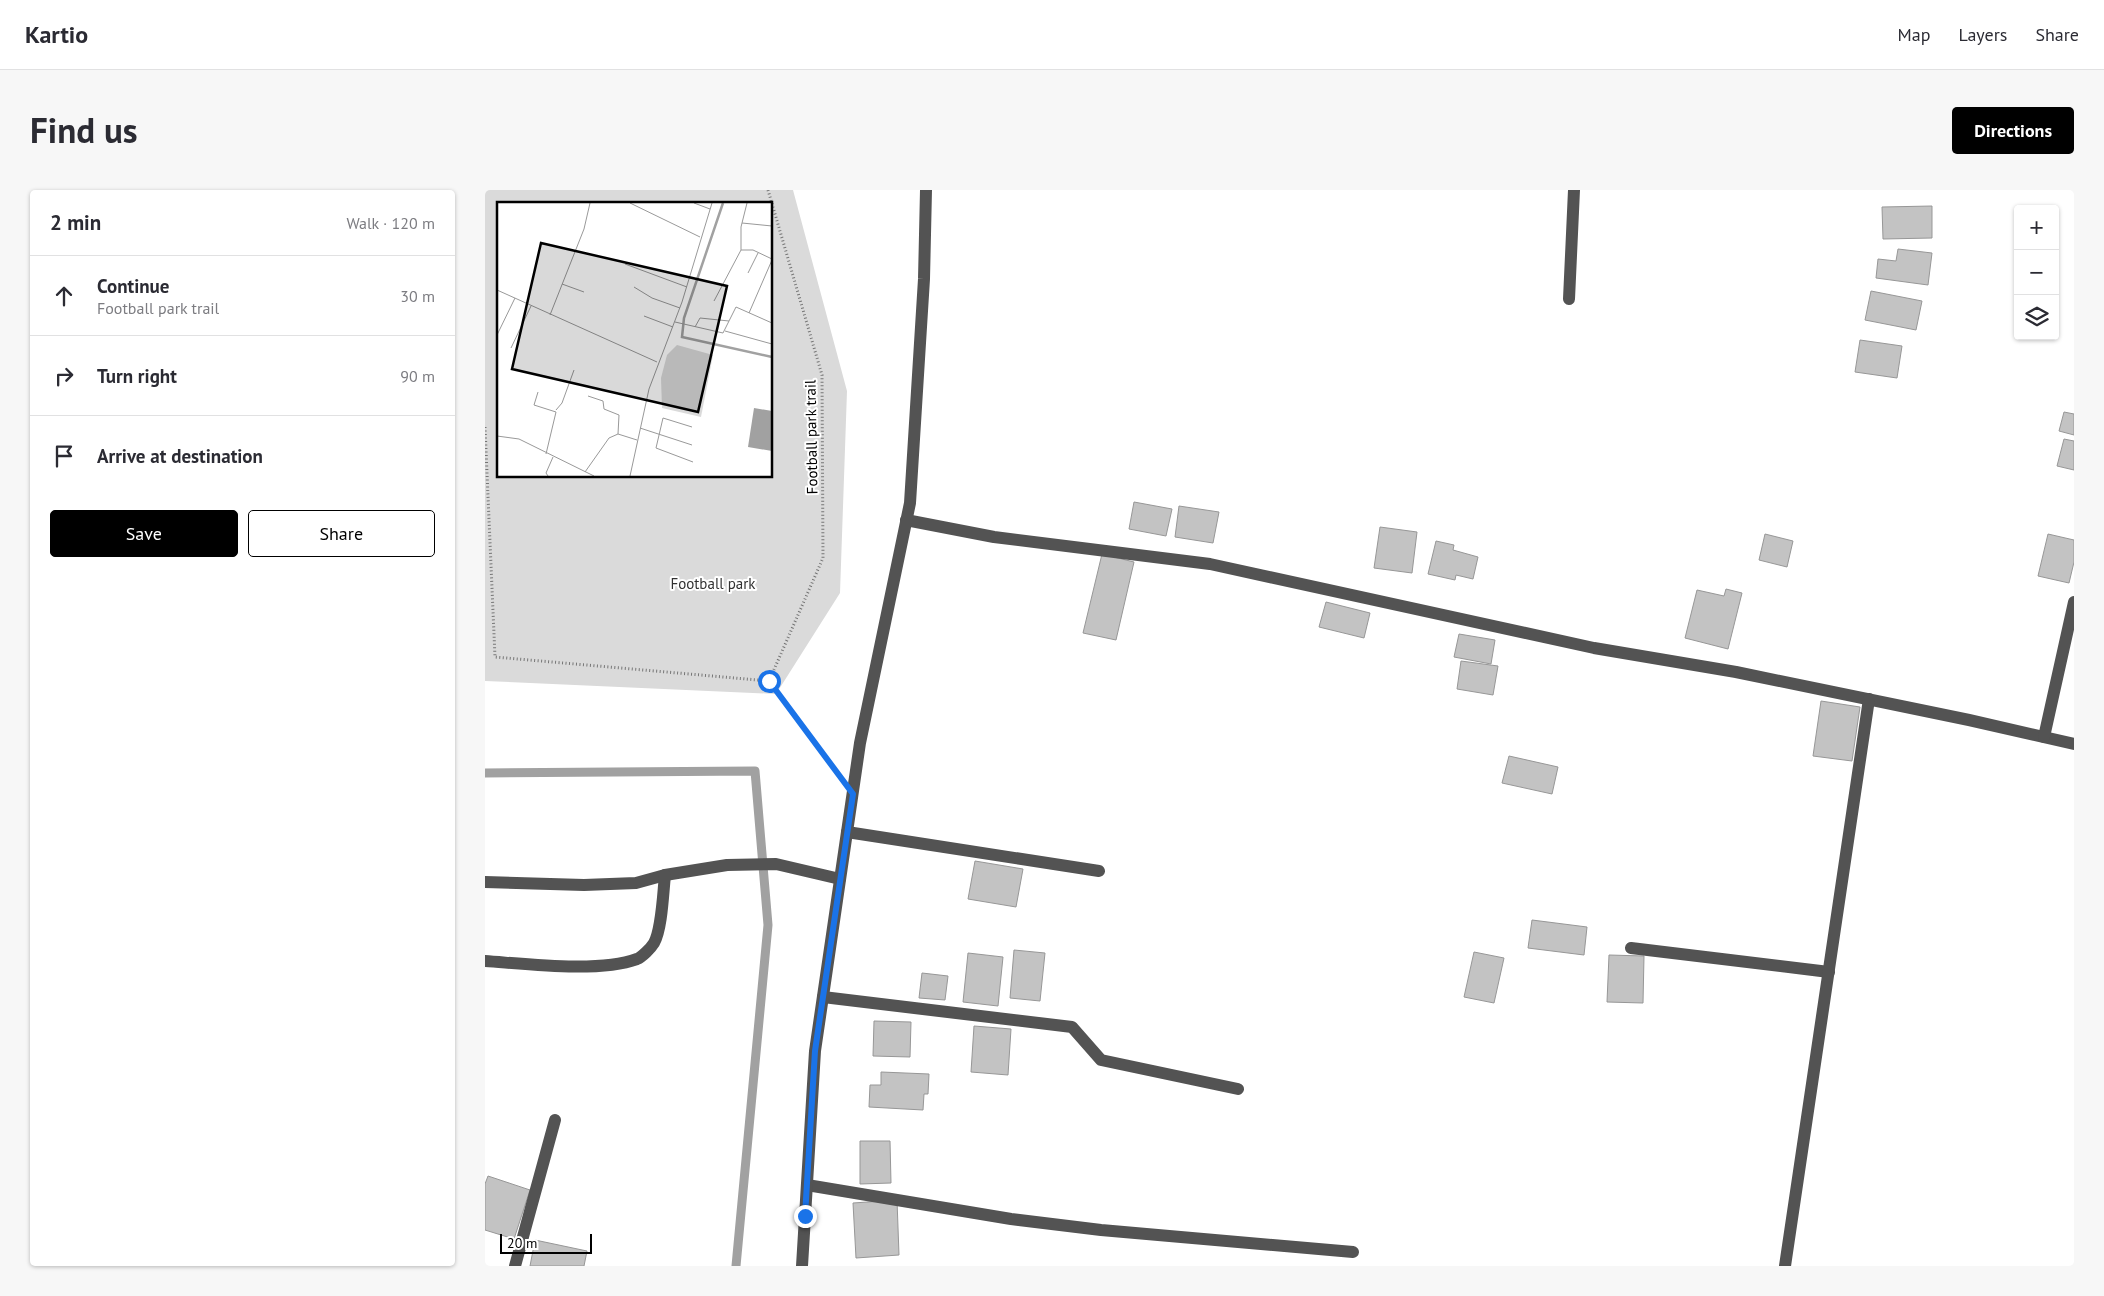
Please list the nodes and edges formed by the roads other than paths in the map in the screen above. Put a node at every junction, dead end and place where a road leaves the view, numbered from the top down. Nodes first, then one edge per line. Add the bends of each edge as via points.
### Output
1 (926, 190) edge
2 (1575, 190) edge
3 (1569, 299) dead end
4 (906, 520) junction
5 (2074, 602) edge
6 (1869, 699) junction
7 (2044, 737) junction
8 (2074, 744) edge
9 (847, 832) junction
10 (1099, 872) dead end
11 (665, 876) junction
12 (840, 879) junction
13 (485, 882) edge
14 (1631, 948) dead end
15 (485, 961) edge
16 (1829, 972) junction
17 (823, 997) junction
18 (1238, 1089) dead end
19 (555, 1120) dead end
20 (807, 1185) junction
21 (1353, 1252) dead end
22 (515, 1266) edge
23 (802, 1266) edge
24 (1785, 1266) edge

1 - 4 street via 924,280 910,503
2 - 3 street
4 - 6 street via 994,537 1210,564 1594,648
4 - 9 street via 860,743
5 - 7 street
6 - 7 street
6 - 16 street
7 - 8 street
9 - 10 street
9 - 12 street
11 - 12 street via 727,865 776,864
11 - 13 street via 635,883
11 - 15 street via 654,943 639,958 615,964 579,966
12 - 17 street
14 - 16 street
16 - 24 street
17 - 18 street via 1071,1027 1101,1060
17 - 20 street via 815,1051
19 - 22 street
20 - 21 street via 1011,1219
20 - 23 street

